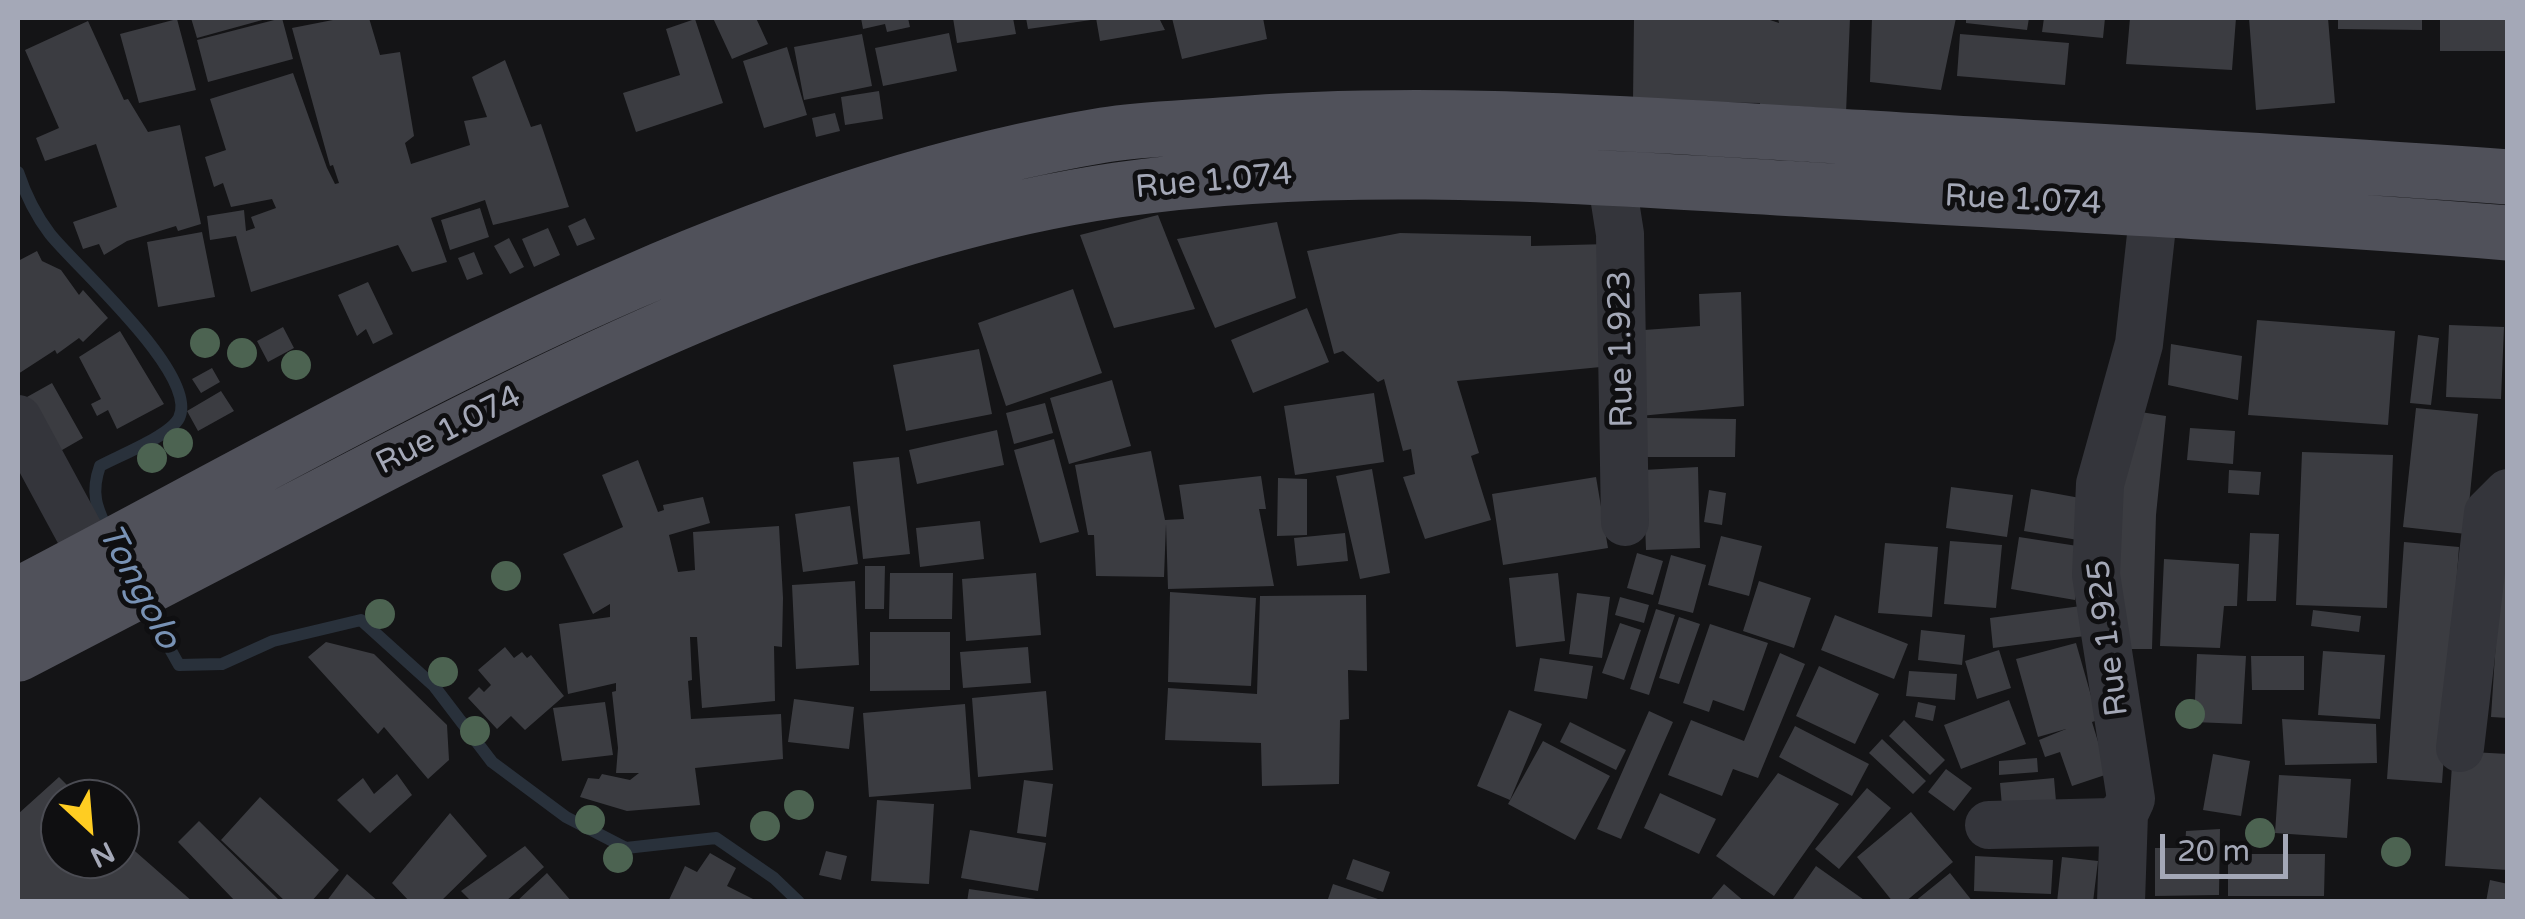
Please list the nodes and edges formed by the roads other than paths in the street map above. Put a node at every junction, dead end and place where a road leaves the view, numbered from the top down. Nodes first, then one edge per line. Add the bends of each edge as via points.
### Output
1 (1573, 119) junction
2 (1592, 176) junction
3 (2508, 177) edge
4 (2154, 208) junction
5 (2508, 233) edge
6 (18, 419) edge
7 (2508, 493) edge
8 (1625, 522) dead end
9 (104, 579) junction
10 (18, 594) edge
11 (18, 654) edge
12 (2460, 748) dead end
13 (2124, 814) junction
14 (1989, 826) dead end
15 (2121, 902) edge

1 - 2 main road
1 - 3 main road, Rue 1.074
1 - 9 main road, Rue 1.074 via 1335,115 1106,135 848,200 636,278
2 - 4 main road, Rue 1.074
2 - 8 street, Rue 1.923 via 1620,234
2 - 9 main road, Rue 1.074 via 1344,171 1115,190 969,223 857,255 662,326
4 - 5 main road, Rue 1.074
4 - 13 street, Rue 1.925 via 2139,344 2100,484 2096,576 2131,799
6 - 9 street
7 - 12 street via 2488,513
9 - 10 main road, Rue 1.074
9 - 11 main road, Rue 1.074
13 - 14 street via 2111,822
13 - 15 street, Rue 1.925

